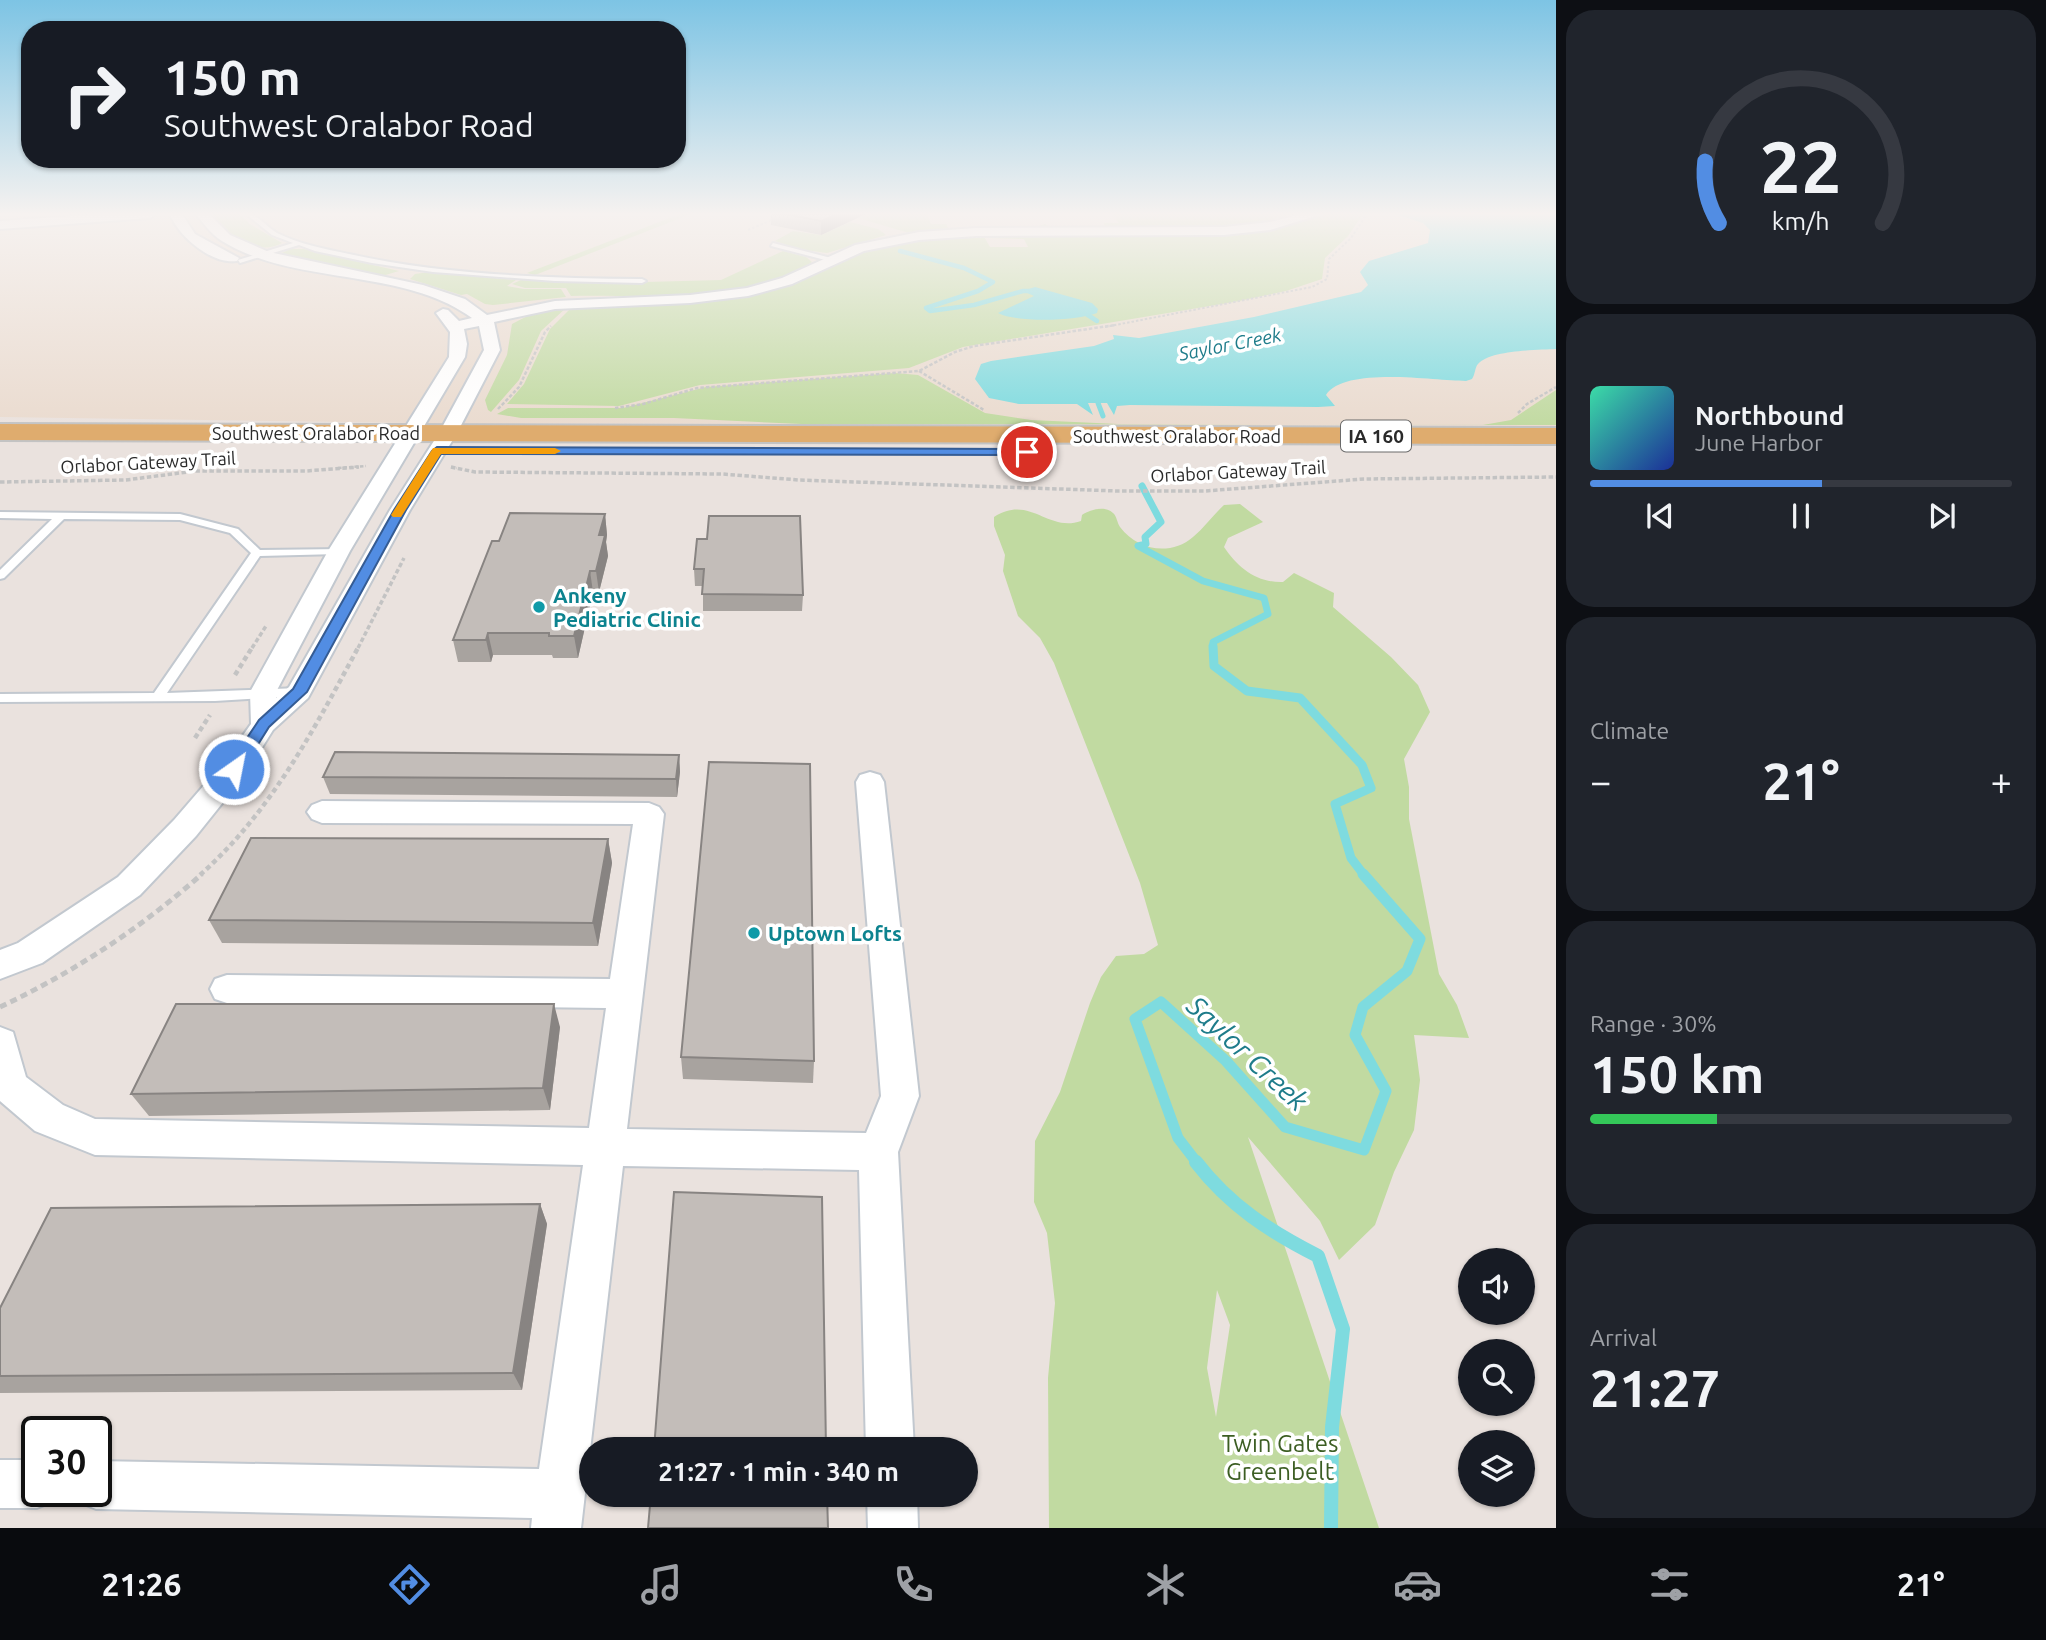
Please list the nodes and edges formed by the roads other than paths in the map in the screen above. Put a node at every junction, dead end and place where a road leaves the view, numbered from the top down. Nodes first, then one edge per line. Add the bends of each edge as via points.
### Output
1 (339, 285) edge
2 (410, 285) edge
3 (771, 285) edge
4 (485, 320) junction
5 (456, 326) junction
6 (0, 432) edge
7 (1556, 436) edge
8 (0, 450) edge
9 (401, 450) junction
10 (438, 450) junction
11 (1556, 455) edge
12 (0, 515) edge
13 (61, 516) junction
14 (340, 551) junction
15 (257, 553) junction
16 (0, 576) edge
17 (263, 692) junction
18 (299, 692) junction
19 (0, 698) edge
20 (157, 698) junction
21 (264, 724) junction
22 (870, 782) dead end
23 (322, 812) dead end
24 (15, 959) edge
25 (227, 989) dead end
26 (626, 994) junction
27 (0, 1043) edge
28 (5, 1089) edge
29 (605, 1149) junction
30 (877, 1152) junction
31 (889, 1437) edge
32 (0, 1484) edge
33 (21, 1484) edge
34 (112, 1486) edge
35 (892, 1507) edge
36 (558, 1511) edge
37 (893, 1528) edge

1 - 5 street via 421,302
2 - 4 street via 455,298
3 - 4 street via 690,299 573,303
4 - 5 street
4 - 10 street via 492,350
5 - 9 street via 461,337 457,357
6 - 9 main road, Southwest Oralabor Road / IA 160
7 - 10 main road, Southwest Oralabor Road / IA 160
8 - 9 main road, Southwest Oralabor Road / IA 160
9 - 10 main road, Southwest Oralabor Road / IA 160
9 - 14 street
10 - 11 main road, Southwest Oralabor Road / IA 160
10 - 18 street
12 - 13 lane
13 - 15 lane via 180,517 234,531
13 - 16 lane
14 - 15 lane
14 - 17 street
15 - 20 lane
17 - 18 lane
17 - 20 lane
17 - 21 street
18 - 21 street
19 - 20 lane
21 - 24 street via 185,828 129,886
22 - 30 street via 900,1096
23 - 26 street via 649,814
25 - 26 street
26 - 29 street
27 - 28 street
28 - 29 street via 49,1118 95,1137
29 - 30 street
29 - 36 street
30 - 31 street
32 - 33 street
34 - 36 street
35 - 37 street

